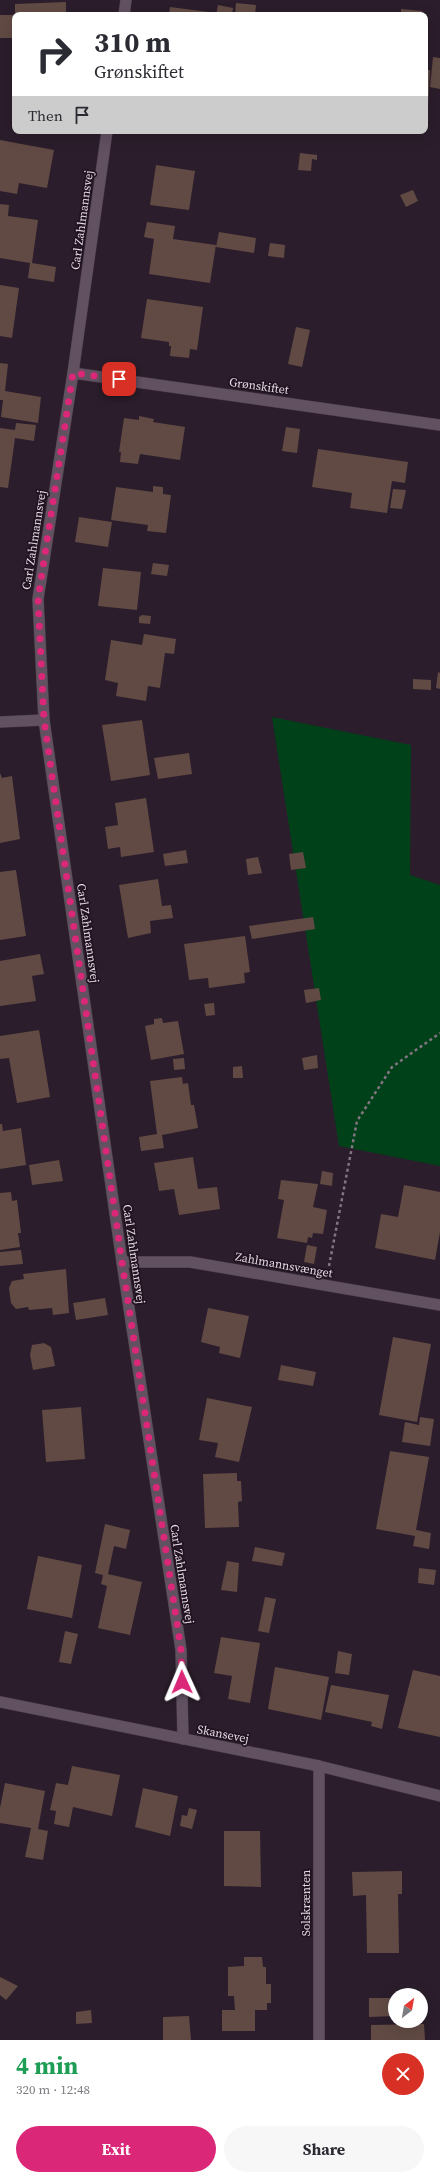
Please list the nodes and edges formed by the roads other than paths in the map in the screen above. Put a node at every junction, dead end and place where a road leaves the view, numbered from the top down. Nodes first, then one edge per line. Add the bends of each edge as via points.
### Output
1 (126, 0) edge
2 (124, 12) edge
3 (107, 134) edge
4 (73, 373) junction
5 (440, 425) edge
6 (44, 720) junction
7 (0, 722) edge
8 (122, 1262) junction
9 (440, 1305) edge
10 (0, 1702) edge
11 (183, 1739) junction
12 (319, 1766) junction
13 (440, 1796) edge
14 (319, 2040) edge

1 - 2 street
3 - 4 street, Carl Zahlmannsvej
4 - 5 street, Grønskiftet
4 - 6 street, Carl Zahlmannsvej via 38,599
6 - 7 street
6 - 8 street, Carl Zahlmannsvej
8 - 9 street, Zahlmannsvænget via 190,1262
8 - 11 street, Carl Zahlmannsvej via 181,1650
10 - 11 street, Skansevej
11 - 12 street, Skansevej
12 - 13 street, Skansevej
12 - 14 street, Solskrænten

